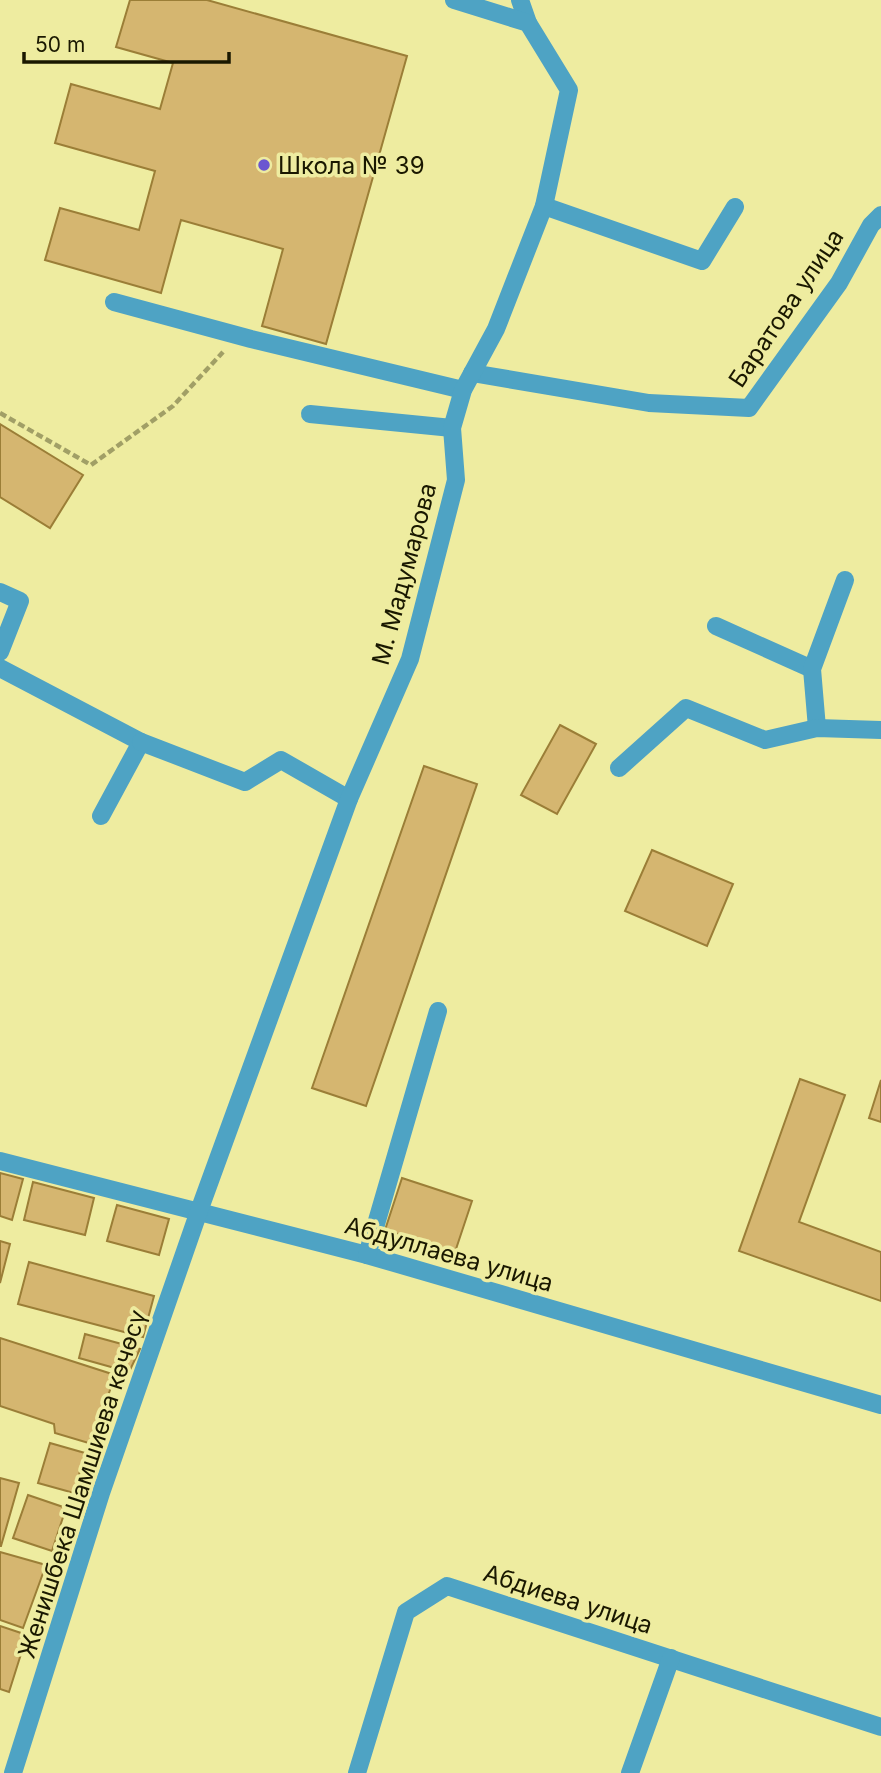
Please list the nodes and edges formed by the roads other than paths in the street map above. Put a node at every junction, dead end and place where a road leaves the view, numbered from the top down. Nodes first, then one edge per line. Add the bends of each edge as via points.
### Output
1 (454, 0) edge
2 (520, 0) edge
3 (528, 23) junction
4 (544, 206) junction
5 (735, 207) dead end
6 (881, 215) edge
7 (114, 302) dead end
8 (472, 373) junction
9 (463, 390) junction
10 (310, 414) dead end
11 (452, 428) junction
12 (845, 580) dead end
13 (0, 592) edge
14 (716, 626) dead end
15 (0, 652) edge
16 (0, 668) edge
17 (812, 669) junction
18 (817, 728) junction
19 (881, 730) edge
20 (141, 741) junction
21 (619, 768) dead end
22 (349, 799) junction
23 (101, 816) dead end
24 (438, 1011) dead end
25 (0, 1161) edge
26 (199, 1211) junction
27 (367, 1255) junction
28 (881, 1405) edge
29 (671, 1658) junction
30 (881, 1727) edge
31 (13, 1773) edge
32 (356, 1773) edge
33 (630, 1773) edge

1 - 3 street
2 - 3 street, М. Мадумарова
3 - 4 street, М. Мадумарова via 569,90
4 - 5 street via 702,261
4 - 8 street, М. Мадумарова via 496,329
6 - 8 street, Баратова улица via 839,283 749,408 649,403
7 - 9 street
8 - 9 street, М. Мадумарова
9 - 11 street, М. Мадумарова
10 - 11 street
11 - 22 street, М. Мадумарова via 456,480 410,659
12 - 17 street
13 - 15 street via 20,601
14 - 17 street
16 - 20 street
17 - 18 street
18 - 19 street
18 - 21 street via 765,740 687,708
20 - 22 street via 245,782 281,760
20 - 23 street
22 - 26 street, М. Мадумарова
24 - 27 street
25 - 26 street, Абдуллаева улица
26 - 27 street, Абдуллаева улица
26 - 31 street, Женишбека Шамшиева көчөсү via 101,1493
27 - 28 street, Абдуллаева улица
29 - 30 street, Абдиева улица
29 - 32 street, Абдиева улица via 447,1586 406,1612
29 - 33 street

